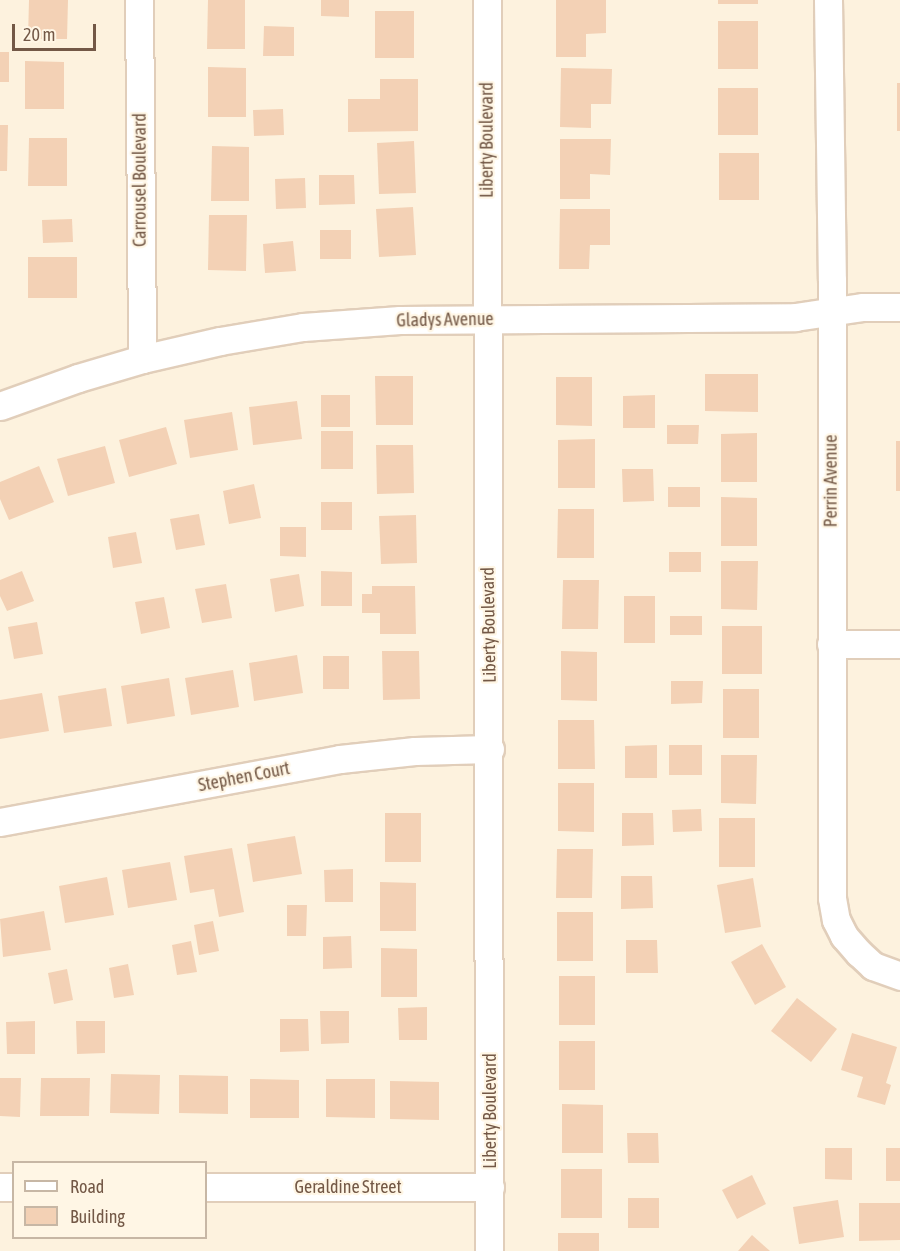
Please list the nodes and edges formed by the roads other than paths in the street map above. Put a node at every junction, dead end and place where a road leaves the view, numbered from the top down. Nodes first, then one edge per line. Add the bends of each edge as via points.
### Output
1 (140, 0) edge
2 (487, 0) edge
3 (828, 0) edge
4 (900, 307) edge
5 (832, 312) junction
6 (486, 318) junction
7 (142, 359) junction
8 (0, 406) edge
9 (831, 644) junction
10 (900, 644) edge
11 (490, 749) junction
12 (0, 822) edge
13 (900, 976) edge
14 (490, 1186) junction
15 (207, 1187) edge
16 (489, 1251) edge

1 - 7 street, Carrousel Boulevard
2 - 6 street, Liberty Boulevard
3 - 5 street, Perrin Avenue
4 - 5 street, Gladys Avenue
5 - 6 street, Gladys Avenue via 795,317
5 - 9 street, Perrin Avenue
6 - 7 street, Gladys Avenue via 303,327
6 - 11 street, Liberty Boulevard
7 - 8 street, Gladys Avenue
9 - 10 street
9 - 13 street, Perrin Avenue via 832,898 836,920 844,936 873,966
11 - 12 street, Stephen Court via 340,759
11 - 14 street, Liberty Boulevard
14 - 15 street, Geraldine Street
14 - 16 street, Liberty Boulevard

